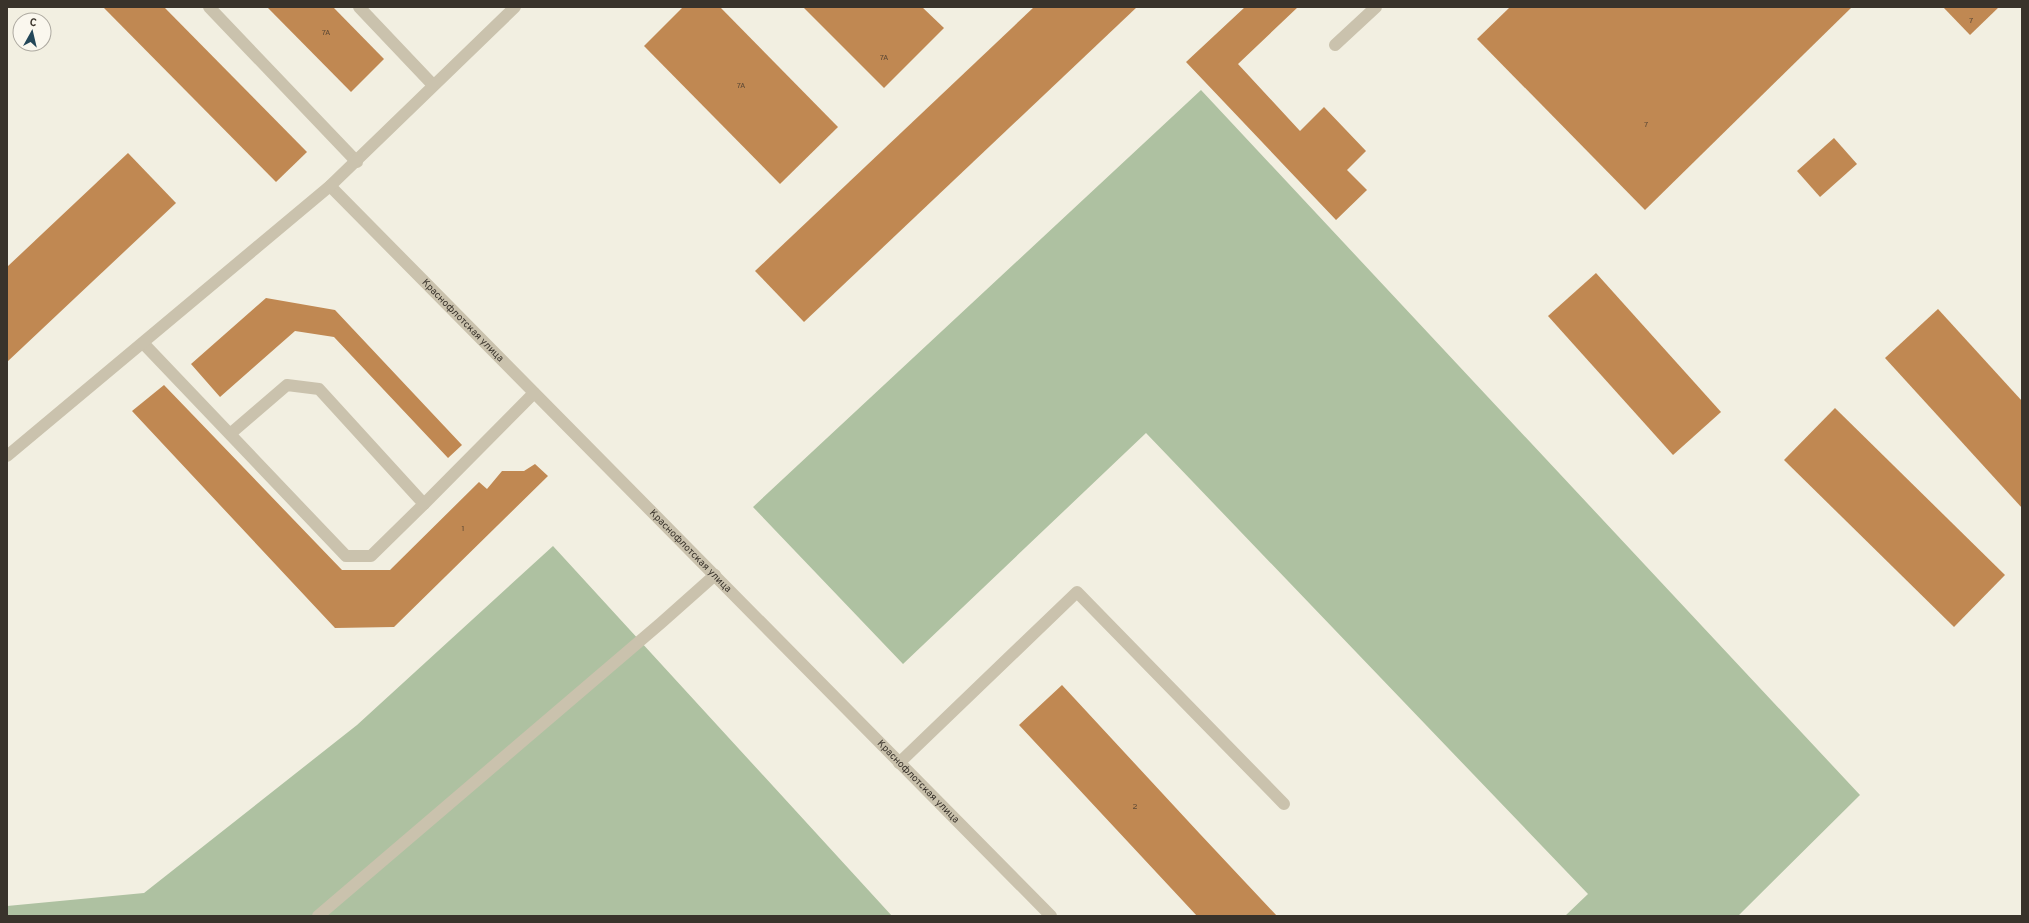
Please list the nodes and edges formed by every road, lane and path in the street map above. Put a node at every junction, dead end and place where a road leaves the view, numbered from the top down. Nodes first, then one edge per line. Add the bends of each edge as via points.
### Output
1 (209, 7) edge
2 (359, 7) edge
3 (515, 7) edge
4 (1376, 7) edge
5 (1335, 44) dead end
6 (433, 85) junction
7 (357, 162) junction
8 (330, 186) junction
9 (143, 343) junction
10 (534, 393) junction
11 (230, 434) junction
12 (7, 456) edge
13 (424, 504) junction
14 (714, 575) junction
15 (899, 763) junction
16 (1284, 804) dead end
17 (318, 916) edge
18 (1051, 916) edge

1 - 7 street
2 - 6 street
3 - 6 street
4 - 5 street
6 - 7 street
7 - 8 street
8 - 9 street
8 - 10 street, Краснофлотская улица
9 - 11 street
9 - 12 street
10 - 13 street
10 - 14 street, Краснофлотская улица
11 - 13 street via 287,385 319,389
11 - 13 street via 346,556 371,556
14 - 15 street, Краснофлотская улица
14 - 17 street via 662,623
15 - 16 street via 1078,592
15 - 18 street, Краснофлотская улица

